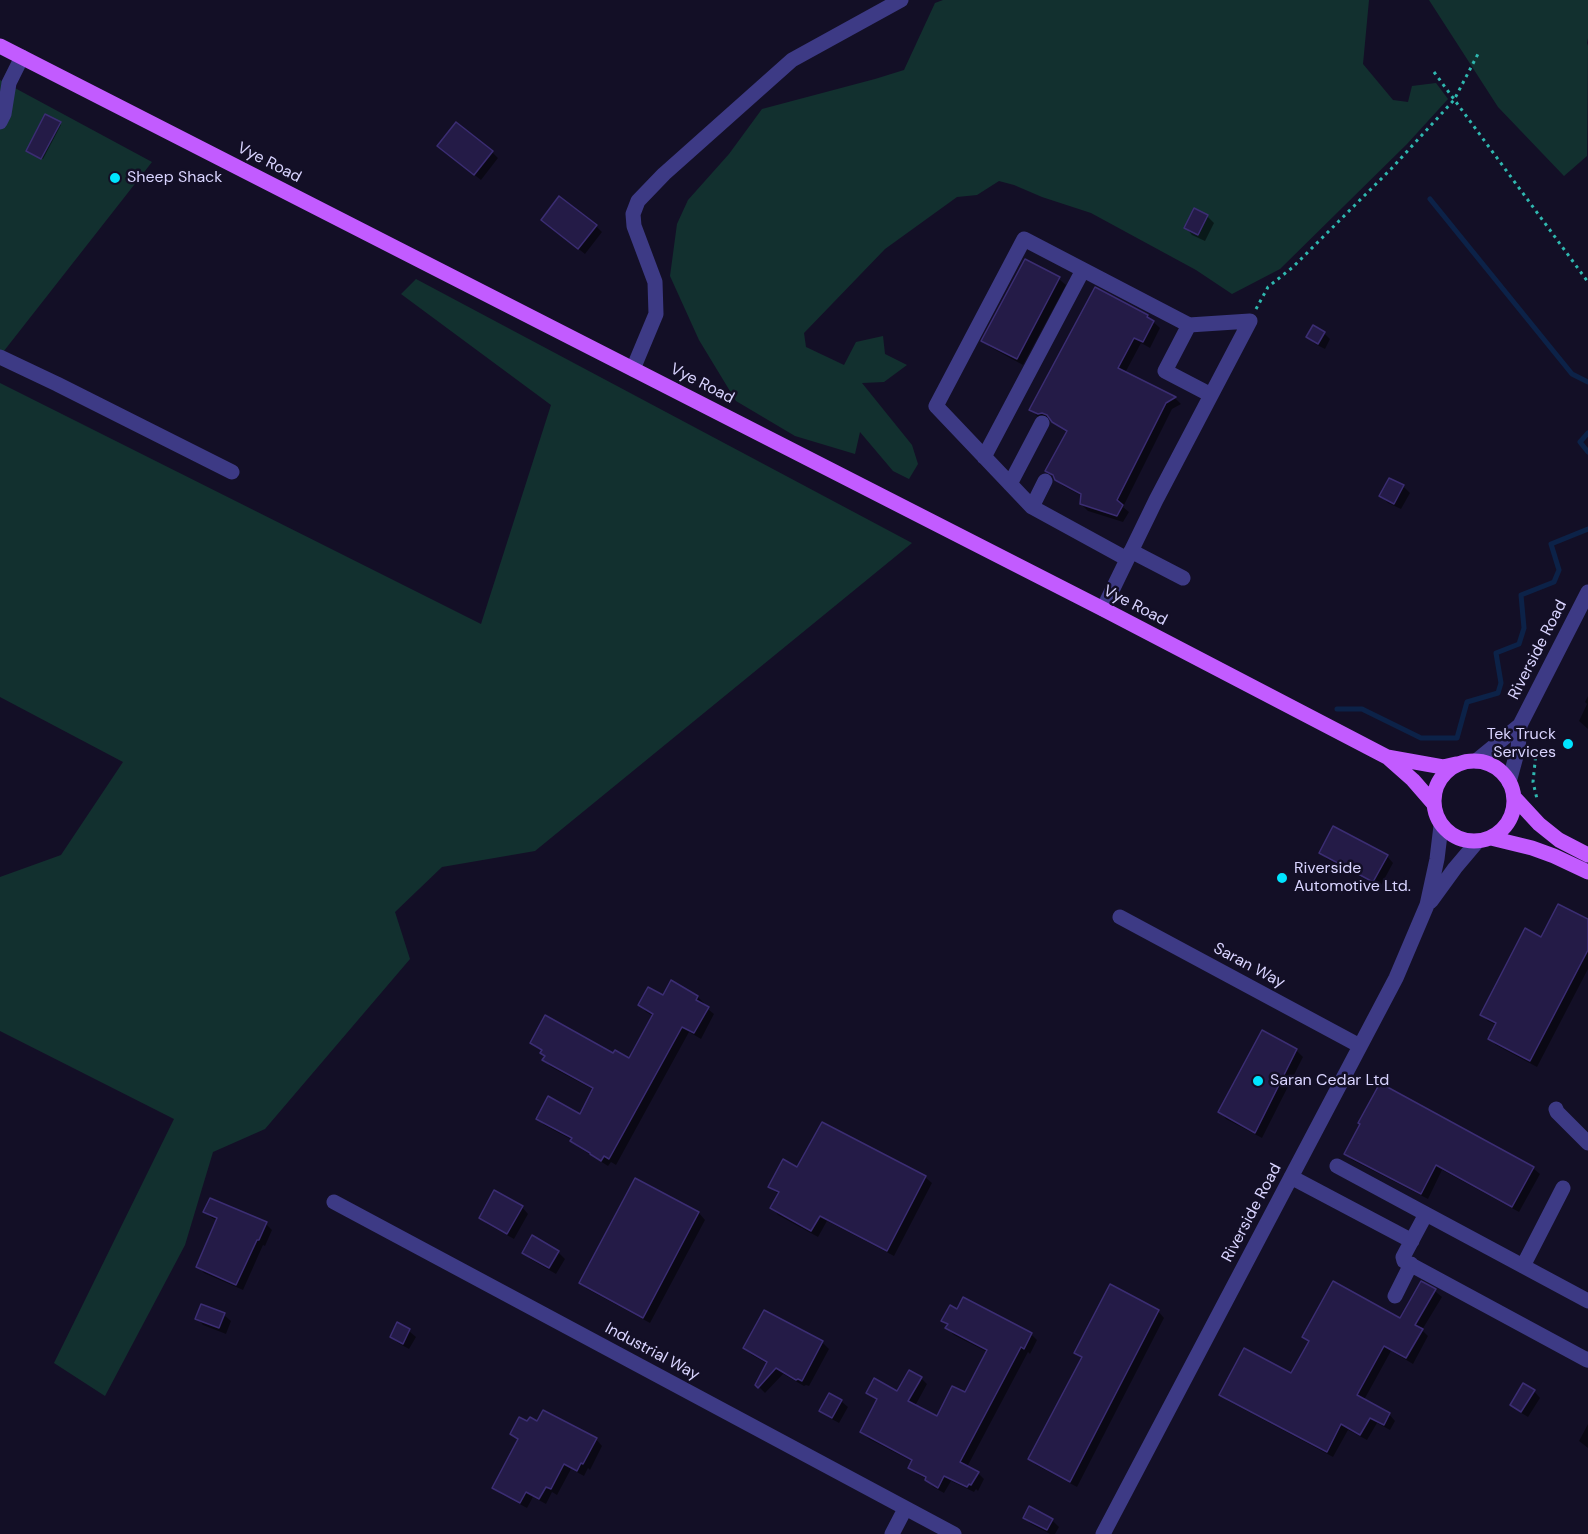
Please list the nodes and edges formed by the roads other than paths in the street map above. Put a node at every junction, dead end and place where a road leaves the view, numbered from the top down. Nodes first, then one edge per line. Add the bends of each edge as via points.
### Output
1 (901, 0) edge
2 (0, 46) edge
3 (22, 57) junction
4 (0, 122) edge
5 (1083, 270) junction
6 (1189, 325) junction
7 (0, 357) edge
8 (633, 369) junction
9 (1211, 395) junction
10 (1042, 423) dead end
11 (984, 457) junction
12 (232, 472) dead end
13 (1045, 481) dead end
14 (1010, 484) junction
15 (1032, 507) junction
16 (1129, 555) junction
17 (1183, 578) dead end
18 (1588, 592) edge
19 (1103, 609) junction
20 (1584, 611) edge
21 (1520, 724) junction
22 (1387, 757) junction
23 (1476, 760) junction
24 (1456, 764) junction
25 (1509, 782) junction
26 (1514, 797) junction
27 (1433, 803) junction
28 (1441, 826) junction
29 (1484, 840) junction
30 (1588, 855) edge
31 (1588, 872) edge
32 (1427, 905) junction
33 (1120, 917) dead end
34 (1360, 1046) junction
35 (1556, 1109) dead end
36 (1588, 1143) edge
37 (1337, 1166) dead end
38 (1291, 1177) junction
39 (1563, 1188) dead end
40 (334, 1202) dead end
41 (1426, 1214) junction
42 (1412, 1242) junction
43 (1411, 1264) junction
44 (1523, 1266) junction
45 (1395, 1296) dead end
46 (1588, 1301) edge
47 (1588, 1360) edge
48 (905, 1509) junction
49 (949, 1533) edge
50 (892, 1534) edge
51 (1103, 1534) edge

1 - 8 street via 792,60 638,201 634,226 655,282 656,314
2 - 3 main road, Vye Road
3 - 4 street via 9,83
3 - 8 main road, Vye Road
5 - 6 street
5 - 11 street
5 - 11 street via 1024,239 1018,249 936,406
6 - 9 street via 1165,371
6 - 9 street via 1250,321
7 - 12 street
8 - 19 main road, Vye Road
9 - 16 street
10 - 14 street
11 - 14 street
13 - 15 street
14 - 15 street
15 - 16 street
16 - 17 street
16 - 19 street
18 - 20 street, Riverside Road
19 - 22 main road, Vye Road
20 - 21 street, Riverside Road
21 - 23 street, Riverside Road
21 - 25 street, Riverside Road
22 - 24 main road, Vye Road via 1443,766
22 - 27 main road, Vye Road
23 - 24 main road
23 - 25 main road via 1501,771
24 - 27 main road via 1442,776
25 - 26 main road
26 - 29 main road via 1509,821 1502,831
26 - 30 main road via 1559,840
27 - 28 main road
28 - 29 main road via 1463,841
28 - 32 street, Riverside Road
29 - 31 main road via 1543,852
29 - 32 street, Riverside Road via 1455,868
32 - 34 street, Riverside Road via 1396,978
33 - 34 street, Saran Way
34 - 38 street, Riverside Road
35 - 36 street
37 - 41 street
38 - 42 street
38 - 51 street, Riverside Road
39 - 44 street
40 - 48 street, Industrial Way
41 - 42 street
41 - 44 street
42 - 43 street via 1403,1257
43 - 45 street
43 - 47 street
44 - 46 street
48 - 49 street, Industrial Way
48 - 50 street

